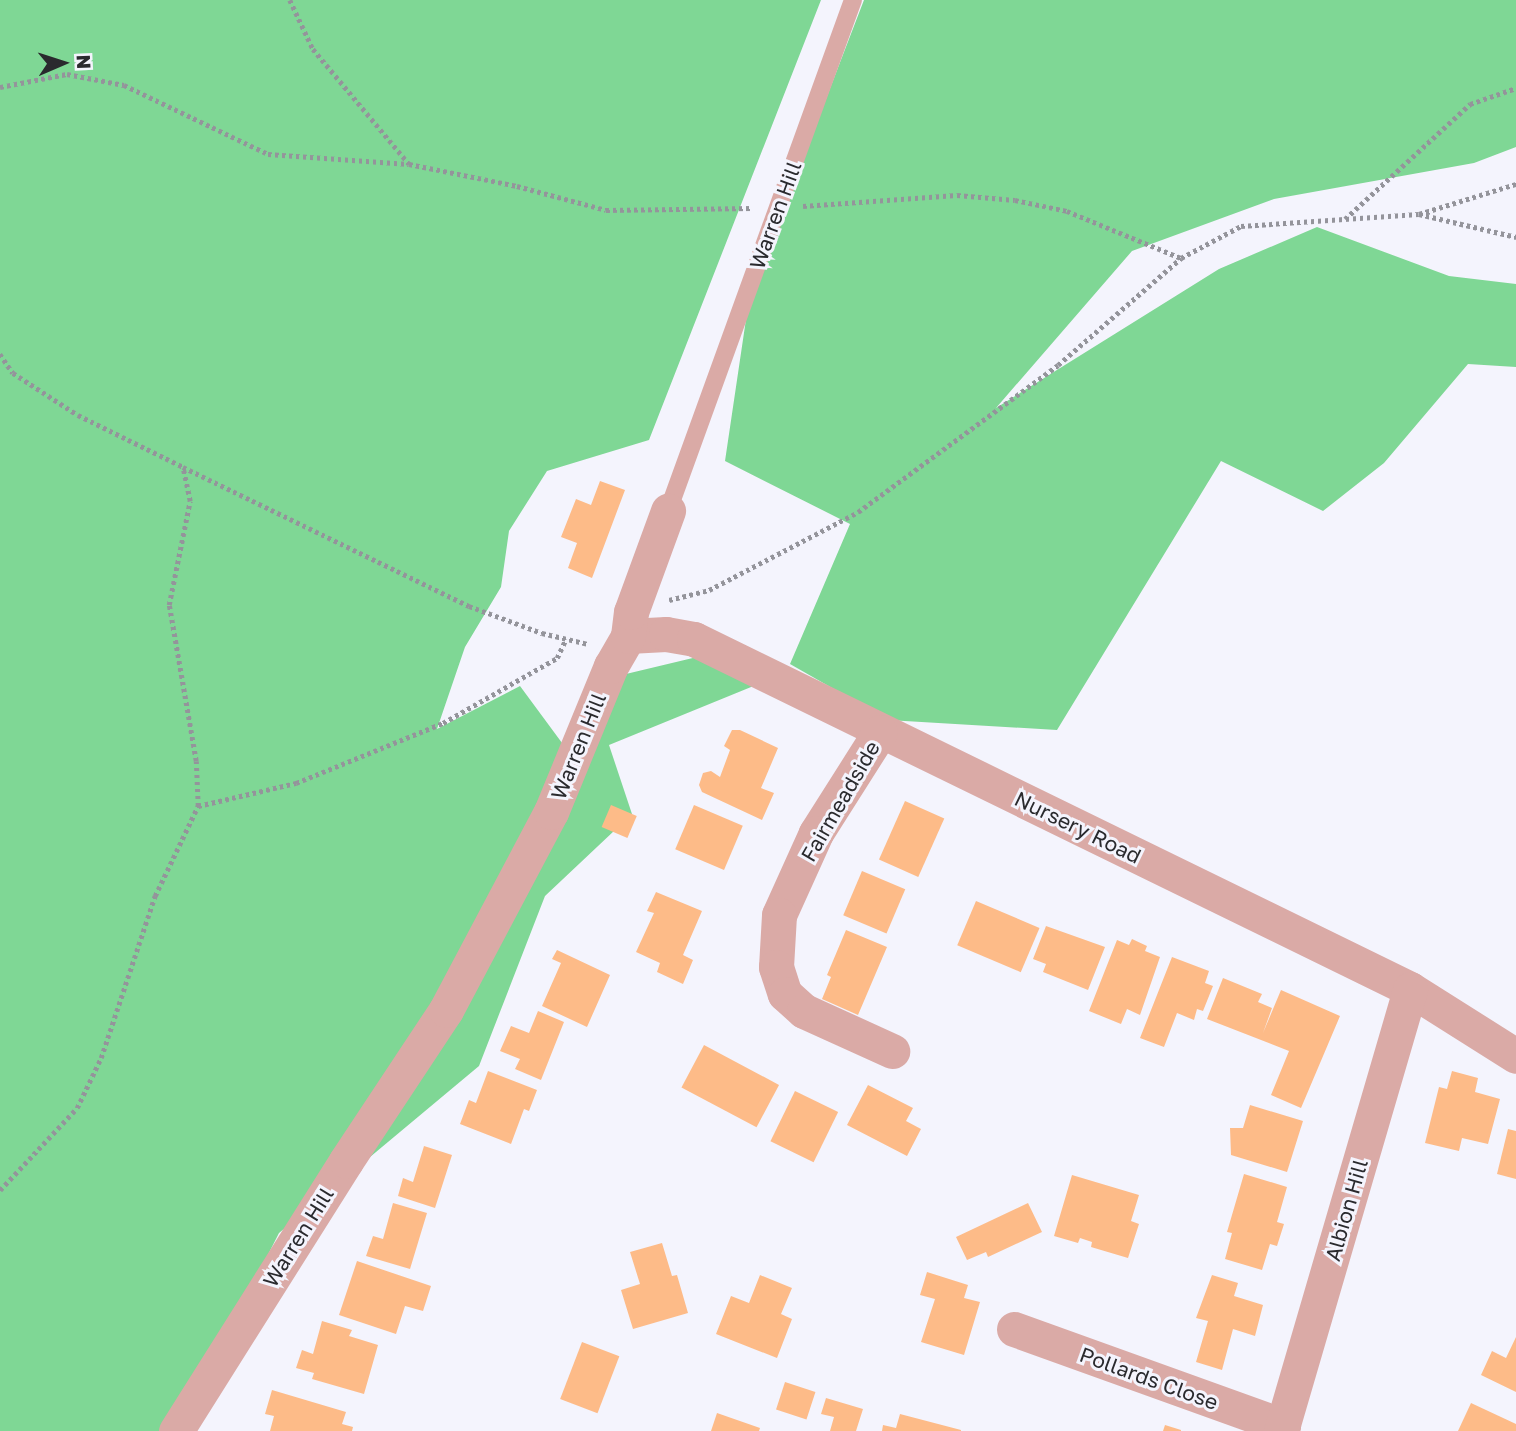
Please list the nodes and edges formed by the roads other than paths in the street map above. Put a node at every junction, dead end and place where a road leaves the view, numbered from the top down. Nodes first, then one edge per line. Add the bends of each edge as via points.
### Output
1 (853, 0) edge
2 (668, 511) joint
3 (626, 633) junction
4 (880, 732) junction
5 (1410, 989) junction
6 (892, 1051) dead end
7 (1516, 1056) edge
8 (1014, 1329) dead end
9 (1282, 1429) edge
10 (176, 1431) edge

1 - 2 lane, Warren Hill
2 - 3 street, Warren Hill
3 - 4 street, Nursery Road via 694,639
3 - 10 street, Warren Hill via 551,812 446,1010
4 - 5 street, Nursery Road
4 - 6 street, Fairmeadside via 816,833 779,915 776,967 785,994 804,1011
5 - 7 street, Nursery Road
5 - 9 street, Albion Hill
8 - 9 street, Pollards Close

